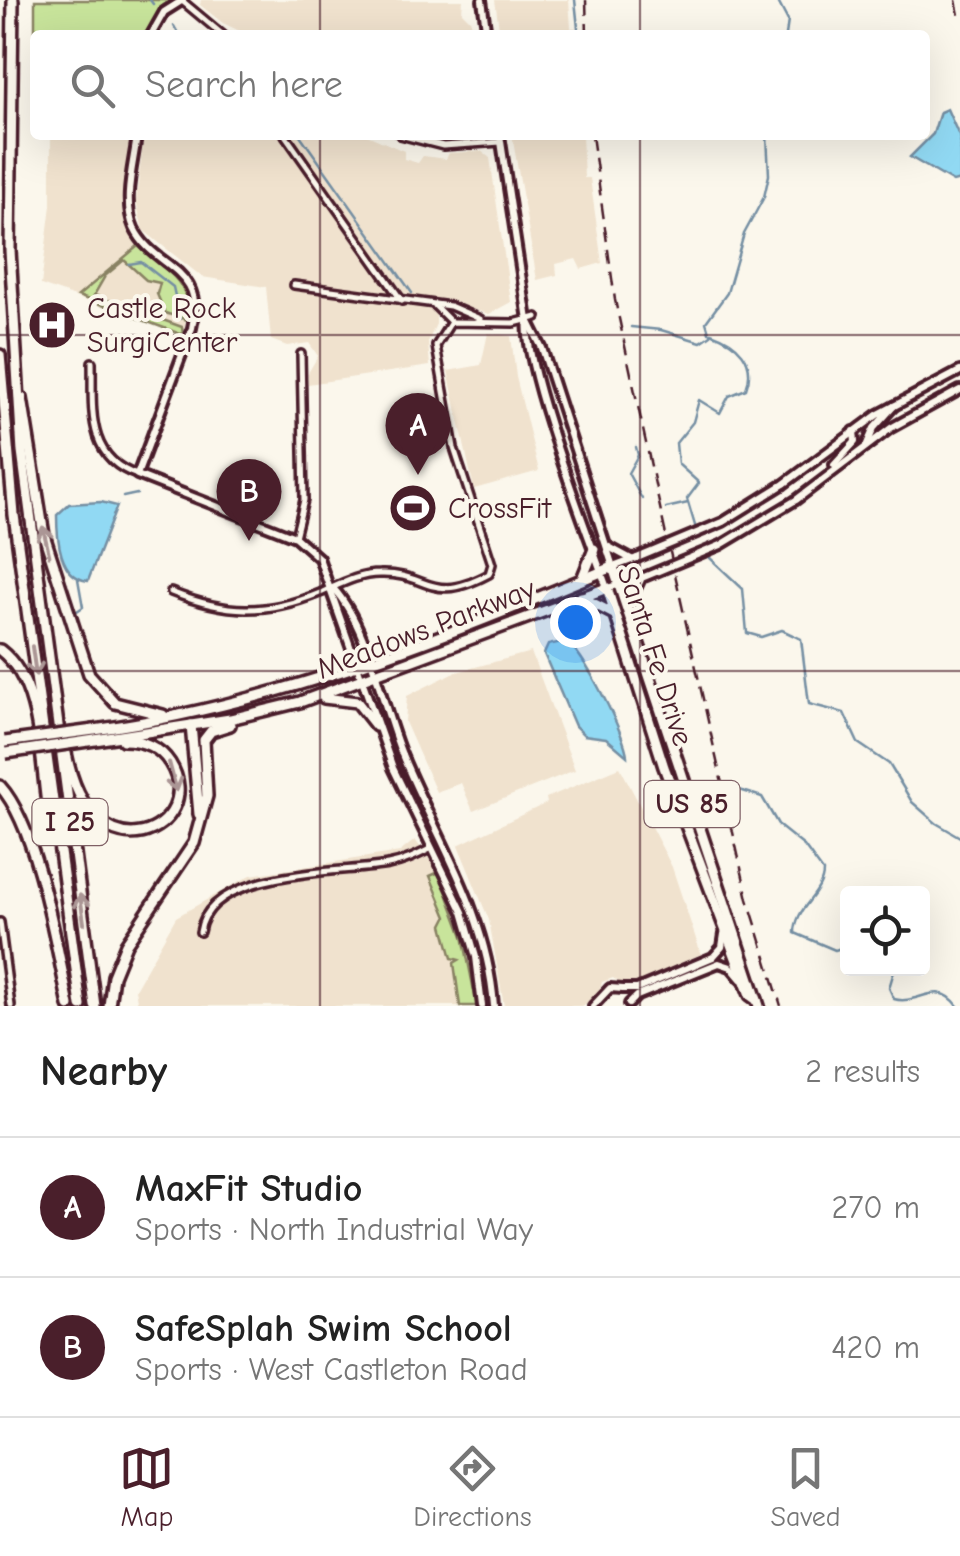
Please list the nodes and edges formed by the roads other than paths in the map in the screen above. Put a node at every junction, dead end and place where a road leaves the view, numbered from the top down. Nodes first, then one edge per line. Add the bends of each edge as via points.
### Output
1 (13, 0) edge
2 (182, 0) edge
3 (482, 0) edge
4 (154, 30) edge
5 (217, 30) edge
6 (486, 30) edge
7 (137, 140) edge
8 (289, 140) edge
9 (420, 140) edge
10 (486, 140) edge
11 (501, 140) edge
12 (294, 285) dead end
13 (402, 301) junction
14 (435, 306) junction
15 (538, 317) dead end
16 (482, 320) junction
17 (528, 320) junction
18 (451, 322) junction
19 (300, 354) dead end
20 (0, 355) edge
21 (14, 358) junction
22 (92, 362) dead end
23 (960, 370) edge
24 (960, 390) edge
25 (896, 403) junction
26 (854, 431) junction
27 (867, 445) junction
28 (832, 471) junction
29 (137, 476) junction
30 (295, 538) junction
31 (606, 545) junction
32 (594, 549) junction
33 (634, 559) junction
34 (612, 567) junction
35 (601, 572) junction
36 (642, 577) junction
37 (581, 580) junction
38 (618, 584) junction
39 (332, 588) junction
40 (606, 588) junction
41 (172, 592) dead end
42 (581, 597) junction
43 (628, 607) junction
44 (616, 616) junction
45 (44, 639) junction
46 (0, 650) edge
47 (369, 663) junction
48 (355, 668) junction
49 (373, 676) junction
50 (360, 682) junction
51 (307, 700) junction
52 (174, 716) junction
53 (245, 716) junction
54 (191, 726) junction
55 (376, 726) junction
56 (95, 735) junction
57 (3, 748) edge
58 (0, 786) edge
59 (200, 823) junction
60 (432, 848) junction
61 (60, 857) junction
62 (0, 922) edge
63 (722, 922) junction
64 (200, 932) dead end
65 (1, 941) edge
66 (747, 986) junction
67 (623, 989) junction
68 (602, 1002) edge
69 (758, 1003) edge
70 (629, 1005) edge
71 (12, 1006) edge
72 (69, 1006) edge
73 (80, 1006) edge
74 (95, 1006) edge
75 (109, 1006) edge
76 (482, 1006) edge
77 (494, 1006) edge
78 (593, 1006) edge

1 - 21 highway, I 25
2 - 4 main road
2 - 5 street
3 - 6 main road
7 - 29 main road via 131,221 143,242 185,278 195,314
8 - 13 street
9 - 10 street via 443,146
11 - 17 main road, Santa Fe Drive
12 - 13 street
13 - 14 street
14 - 16 street
14 - 18 street
15 - 17 street
16 - 17 street
16 - 18 street
17 - 31 main road, Santa Fe Drive
17 - 32 main road, Santa Fe Drive via 531,358
18 - 39 street via 436,354 454,448 492,571 444,590 382,574
19 - 30 street via 304,500
20 -> 61 highway, I 25 via 14,515
21 - 45 highway, I 25
52 -> 21 highway via 115,704 86,666 44,535
22 - 29 street via 97,443 112,463
23 - 25 main road, Meadows Parkway
24 - 27 main road, Meadows Parkway
25 - 26 main road, Meadows Parkway
25 - 27 main road
26 - 28 main road via 855,442
26 - 33 main road, Meadows Parkway, bridge via 722,522
27 - 28 main road, Meadows Parkway
28 - 36 main road, Meadows Parkway, bridge via 722,545
29 - 30 main road
30 - 39 main road via 316,555
31 - 33 main road
31 - 34 main road, Santa Fe Drive
32 - 35 main road, Santa Fe Drive
32 - 37 highway
33 - 34 main road, Meadows Parkway
34 - 35 highway, Meadows Parkway
34 - 38 highway, Santa Fe Drive / US 85
35 - 37 highway, Meadows Parkway
35 - 40 main road, Santa Fe Drive
36 - 38 main road, Meadows Parkway
36 - 43 highway
37 - 47 highway, Meadows Parkway
38 - 40 main road, Meadows Parkway
38 - 43 highway, Santa Fe Drive / US 85
39 - 41 street via 252,612 214,608
39 - 47 main road via 349,609
39 - 48 main road
40 - 42 highway, Meadows Parkway
40 - 44 highway, Santa Fe Drive
42 - 44 highway
42 - 49 highway, Meadows Parkway
43 - 69 highway, Santa Fe Drive / US 85
44 - 63 highway, Santa Fe Drive / US 85
56 -> 45 highway via 142,742 168,759 178,794 158,826 139,834 115,832 83,804
74 -> 45 highway, I 25
46 - 61 highway via 28,692
47 - 48 highway, Meadows Parkway
47 - 49 main road
48 - 50 main road
48 - 52 highway, Meadows Parkway via 264,698
49 - 50 highway, Meadows Parkway
49 - 77 main road via 472,904
50 - 51 highway, Meadows Parkway
50 - 55 main road
51 - 53 highway, Meadows Parkway
51 - 55 highway via 351,700
52 - 54 highway
52 - 56 highway, Meadows Parkway
53 - 54 highway, Meadows Parkway
53 - 59 highway via 204,740 207,788
54 - 56 highway, Meadows Parkway
54 - 59 highway
55 - 60 main road
56 - 57 highway, bridge
58 - 72 highway via 14,806 38,877
59 - 75 highway via 185,861 123,949
60 - 64 street via 387,865 245,886 210,909
60 - 76 main road via 468,926
61 - 73 highway, I 25
62 - 65 street
63 - 66 highway, Santa Fe Drive / US 85
63 - 67 main road via 724,940 716,955
65 - 71 street
66 - 69 highway, Santa Fe Drive / US 85
66 - 70 main road via 719,963
67 - 68 main road via 610,988
67 - 70 main road
68 - 78 main road

